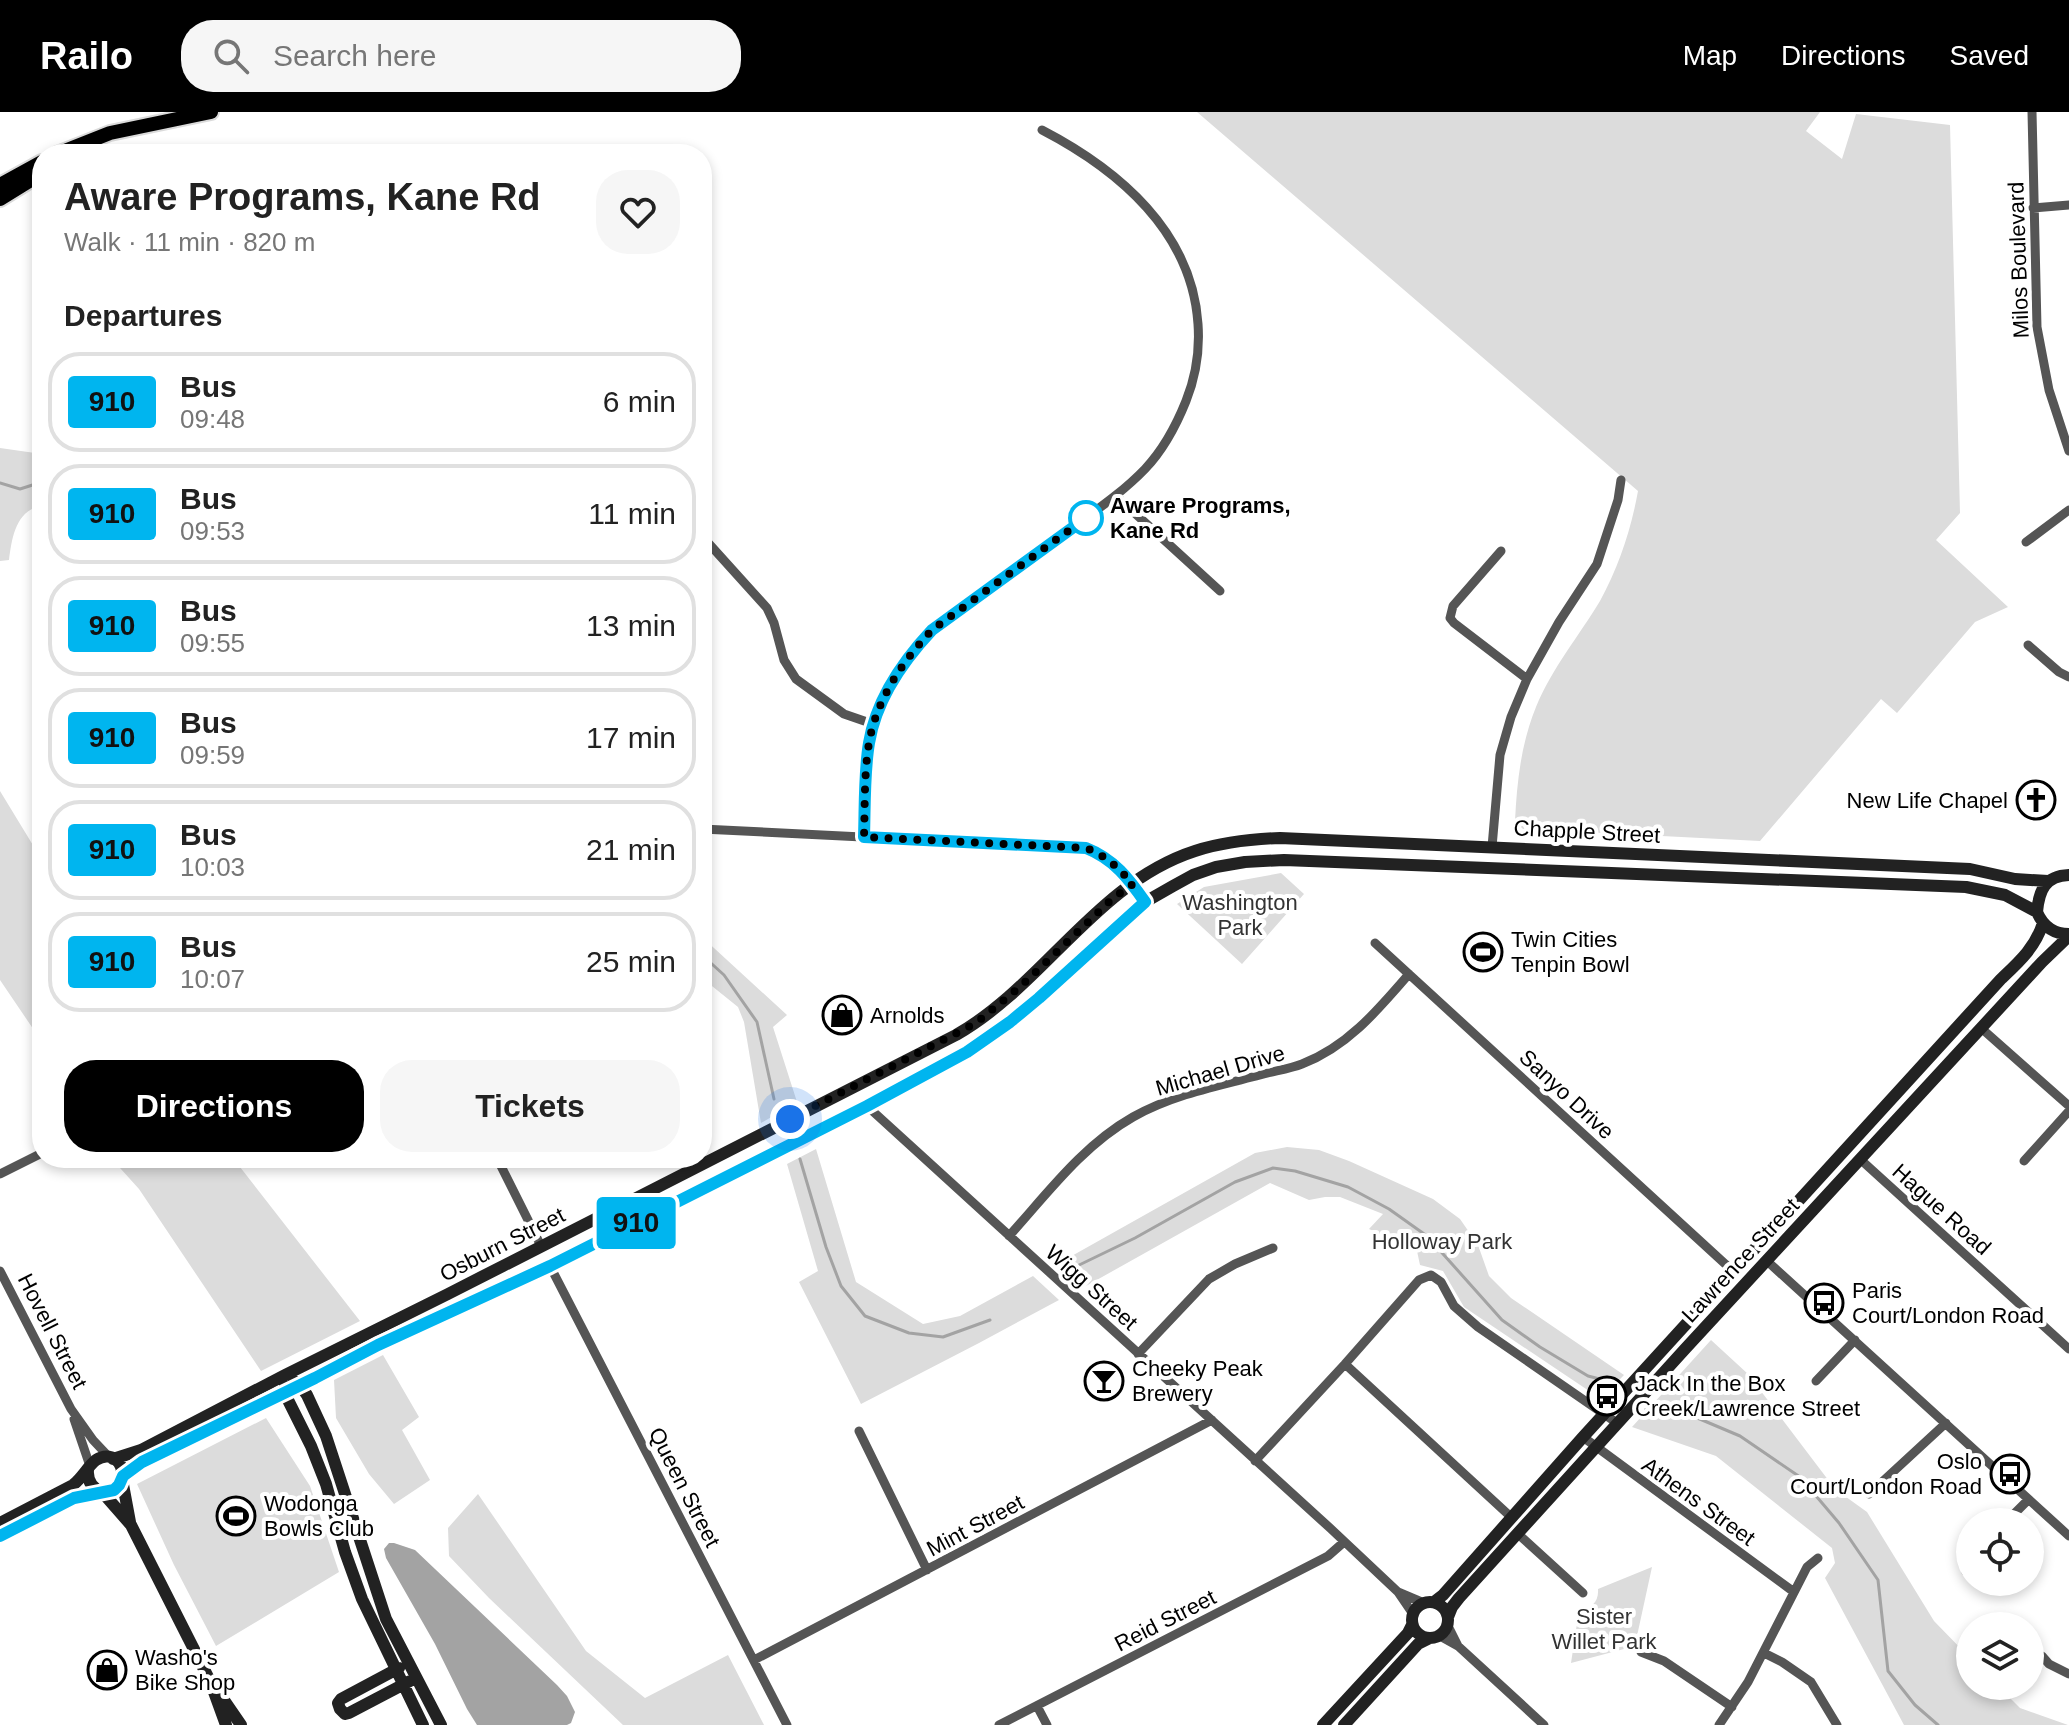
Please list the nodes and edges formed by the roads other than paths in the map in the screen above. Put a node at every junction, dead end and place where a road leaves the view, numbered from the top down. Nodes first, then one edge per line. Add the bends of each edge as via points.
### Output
1 (211, 112) edge
2 (2032, 112) edge
3 (156, 124) junction
4 (1042, 130) dead end
5 (82, 144) edge
6 (102, 144) edge
7 (32, 167) edge
8 (32, 179) edge
9 (0, 185) edge
10 (0, 199) edge
11 (2069, 205) edge
12 (2033, 208) junction
13 (2069, 451) edge
14 (1621, 480) dead end
15 (1116, 496) junction
16 (2069, 510) edge
17 (2026, 542) dead end
18 (712, 547) edge
19 (1501, 551) dead end
20 (1220, 591) dead end
21 (2028, 645) dead end
22 (2069, 677) edge
23 (1527, 679) junction
24 (873, 724) junction
25 (712, 829) edge
26 (864, 837) junction
27 (1492, 847) junction
28 (1492, 869) junction
29 (2069, 875) edge
30 (2048, 881) junction
31 (1133, 884) junction
32 (1145, 902) junction
33 (2040, 917) junction
34 (2069, 935) edge
35 (1375, 943) dead end
36 (1409, 974) junction
37 (1968, 1016) junction
38 (1981, 1028) junction
39 (852, 1087) junction
40 (867, 1106) junction
41 (2069, 1109) edge
42 (32, 1158) edge
43 (712, 1159) edge
44 (1861, 1160) junction
45 (2024, 1161) dead end
46 (502, 1168) edge
47 (694, 1168) edge
48 (0, 1174) edge
49 (1009, 1236) junction
50 (541, 1246) junction
51 (1273, 1248) dead end
52 (1755, 1250) junction
53 (1767, 1261) junction
54 (550, 1266) junction
55 (0, 1271) edge
56 (1734, 1272) junction
57 (1746, 1283) junction
58 (1855, 1340) junction
59 (2069, 1349) edge
60 (1138, 1354) junction
61 (1345, 1364) junction
62 (285, 1375) junction
63 (1816, 1381) dead end
64 (300, 1385) junction
65 (284, 1392) junction
66 (71, 1409) junction
67 (1605, 1415) junction
68 (1212, 1420) junction
69 (1617, 1423) junction
70 (1946, 1423) junction
71 (859, 1431) dead end
72 (1583, 1437) junction
73 (1597, 1447) junction
74 (112, 1458) junction
75 (1255, 1461) junction
76 (89, 1468) junction
77 (123, 1478) junction
78 (102, 1492) junction
79 (1869, 1494) dead end
80 (2028, 1500) junction
81 (2020, 1508) edge
82 (1511, 1517) junction
83 (0, 1523) edge
84 (131, 1525) junction
85 (1518, 1534) junction
86 (0, 1536) edge
87 (2069, 1536) edge
88 (1344, 1542) junction
89 (1818, 1558) dead end
90 (927, 1570) junction
91 (1398, 1592) junction
92 (1794, 1592) junction
93 (1583, 1593) dead end
94 (1429, 1602) junction
95 (1413, 1620) junction
96 (1441, 1630) junction
97 (1641, 1652) dead end
98 (1764, 1653) junction
99 (2044, 1658) edge
100 (754, 1660) junction
101 (408, 1663) junction
102 (395, 1670) junction
103 (2069, 1674) edge
104 (416, 1677) junction
105 (210, 1681) junction
106 (403, 1685) junction
107 (1037, 1706) junction
108 (1732, 1707) junction
109 (226, 1725) edge
110 (241, 1725) edge
111 (423, 1725) edge
112 (441, 1725) edge
113 (787, 1725) edge
114 (999, 1725) edge
115 (1047, 1725) edge
116 (1323, 1725) edge
117 (1344, 1725) edge
118 (1544, 1725) edge
119 (1719, 1725) edge
120 (1837, 1725) edge

1 - 3 main road
2 - 12 street, Milos Boulevard
3 - 5 main road
3 - 6 main road
4 - 15 street via 1094,160 1142,201 1174,243 1194,293 1199,349 1192,386 1165,444
7 - 9 main road
8 - 10 main road
11 - 12 street
12 - 13 street, Milos Boulevard via 2039,347
14 - 23 street via 1597,564
15 - 20 street
15 - 24 street via 932,630 894,678
16 - 17 street
18 - 24 street via 767,608 796,679 844,714
19 - 23 street via 1453,606 1450,618
21 - 22 street
23 - 27 street via 1500,755
24 - 26 street
25 - 26 street
26 - 31 street via 1086,848 1114,862
27 - 28 street
27 - 30 street, Chapple Street via 1970,869
27 - 31 street, Chapple Street via 1260,839 1195,851
28 - 32 street, Chapple Street via 1245,862 1193,875
28 - 33 street, Chapple Street via 1966,887 2005,895
29 - 30 street
30 - 33 street, Lawrence Street via 2038,897
31 - 32 street
31 - 39 street, Osburn Street via 986,1017
32 - 40 street, Osburn Street via 1010,1022 967,1052
33 - 34 street, Chapple Street via 2056,932
33 - 37 street, Lawrence Street via 2037,940 2027,954
34 - 38 street, Lawrence Street
35 - 36 street, Sanyo Drive
36 - 49 street, Michael Drive via 1358,1030 1325,1053 1302,1064 1190,1093 1107,1134
36 - 56 street, Sanyo Drive
37 - 38 street
37 - 52 street, Lawrence Street
38 - 41 street
38 - 44 street, Lawrence Street
39 - 40 street
39 - 43 street, Osburn Street
40 - 49 street, Wigg Street
40 - 54 street, Osburn Street
41 - 45 street
42 - 48 street
44 - 53 street, Lawrence Street
44 - 59 street, Hague Road
46 - 50 street
47 - 50 street, Osburn Street
49 - 60 street, Wigg Street
50 - 54 street
50 - 62 street, Osburn Street
51 - 60 street via 1209,1279
52 - 53 street
52 - 56 street, Lawrence Street
53 - 57 street, Lawrence Street
53 - 58 street
54 - 64 street, Osburn Street
54 - 100 street, Queen Street
55 - 66 street, Hovell Street
56 - 57 street
56 - 67 street, Lawrence Street
57 - 69 street, Lawrence Street
58 - 63 street
58 - 70 street
60 - 68 street, Wigg Street
61 - 67 street via 1419,1280 1431,1275 1478,1327
61 - 75 street
61 - 82 street
62 - 64 street
62 - 65 street
62 - 74 street, Osburn Street via 141,1450
64 - 65 street, Osburn Street
64 - 101 street via 326,1436 386,1619
65 - 77 street, Osburn Street via 142,1462
65 - 102 street via 311,1446 362,1599
66 - 74 street, Hovell Street
66 - 76 street, Hovell Street
67 - 69 street
67 - 72 street, Lawrence Street
68 - 75 street, Wigg Street
68 - 90 street, Mint Street
69 - 73 street, Lawrence Street
70 - 79 street
70 - 80 street
71 - 90 street
72 - 73 street, Athens Street
72 - 82 street, Lawrence Street
73 - 85 street, Lawrence Street
73 - 92 street, Athens Street
74 - 76 street via 100,1458
74 - 77 street
75 - 88 street, Wigg Street
76 - 78 street via 90,1483
76 - 83 street via 65,1490
77 - 78 street via 116,1489
77 - 84 street
78 - 84 street
78 - 86 street via 74,1498
80 - 81 street
80 - 87 street
82 - 94 street, Lawrence Street via 1443,1595
84 - 105 street
85 - 93 street
85 - 96 street, Lawrence Street via 1459,1598
88 - 91 street, Wigg Street
88 - 107 street, Reid Street via 1328,1556
89 - 92 street
90 - 100 street, Mint Street
91 - 94 street, Wigg Street
91 - 95 street, Wigg Street
92 - 98 street
94 - 95 street via 1415,1609
94 - 96 street via 1443,1607
95 - 96 street via 1418,1634
95 - 116 street via 1408,1633
96 - 117 street, Lawrence Street via 1418,1644
96 - 118 street
97 - 108 street via 1664,1661
98 - 108 street
98 - 120 street via 1811,1682
99 - 103 street
100 - 113 street, Queen Street
101 - 102 street
101 - 104 street
102 - 106 street
102 - 106 street via 342,1698 340,1709 349,1713
104 - 106 street
104 - 112 street
105 - 109 street
105 - 110 street
106 - 111 street
107 - 114 street, Reid Street
107 - 115 street
108 - 119 street

